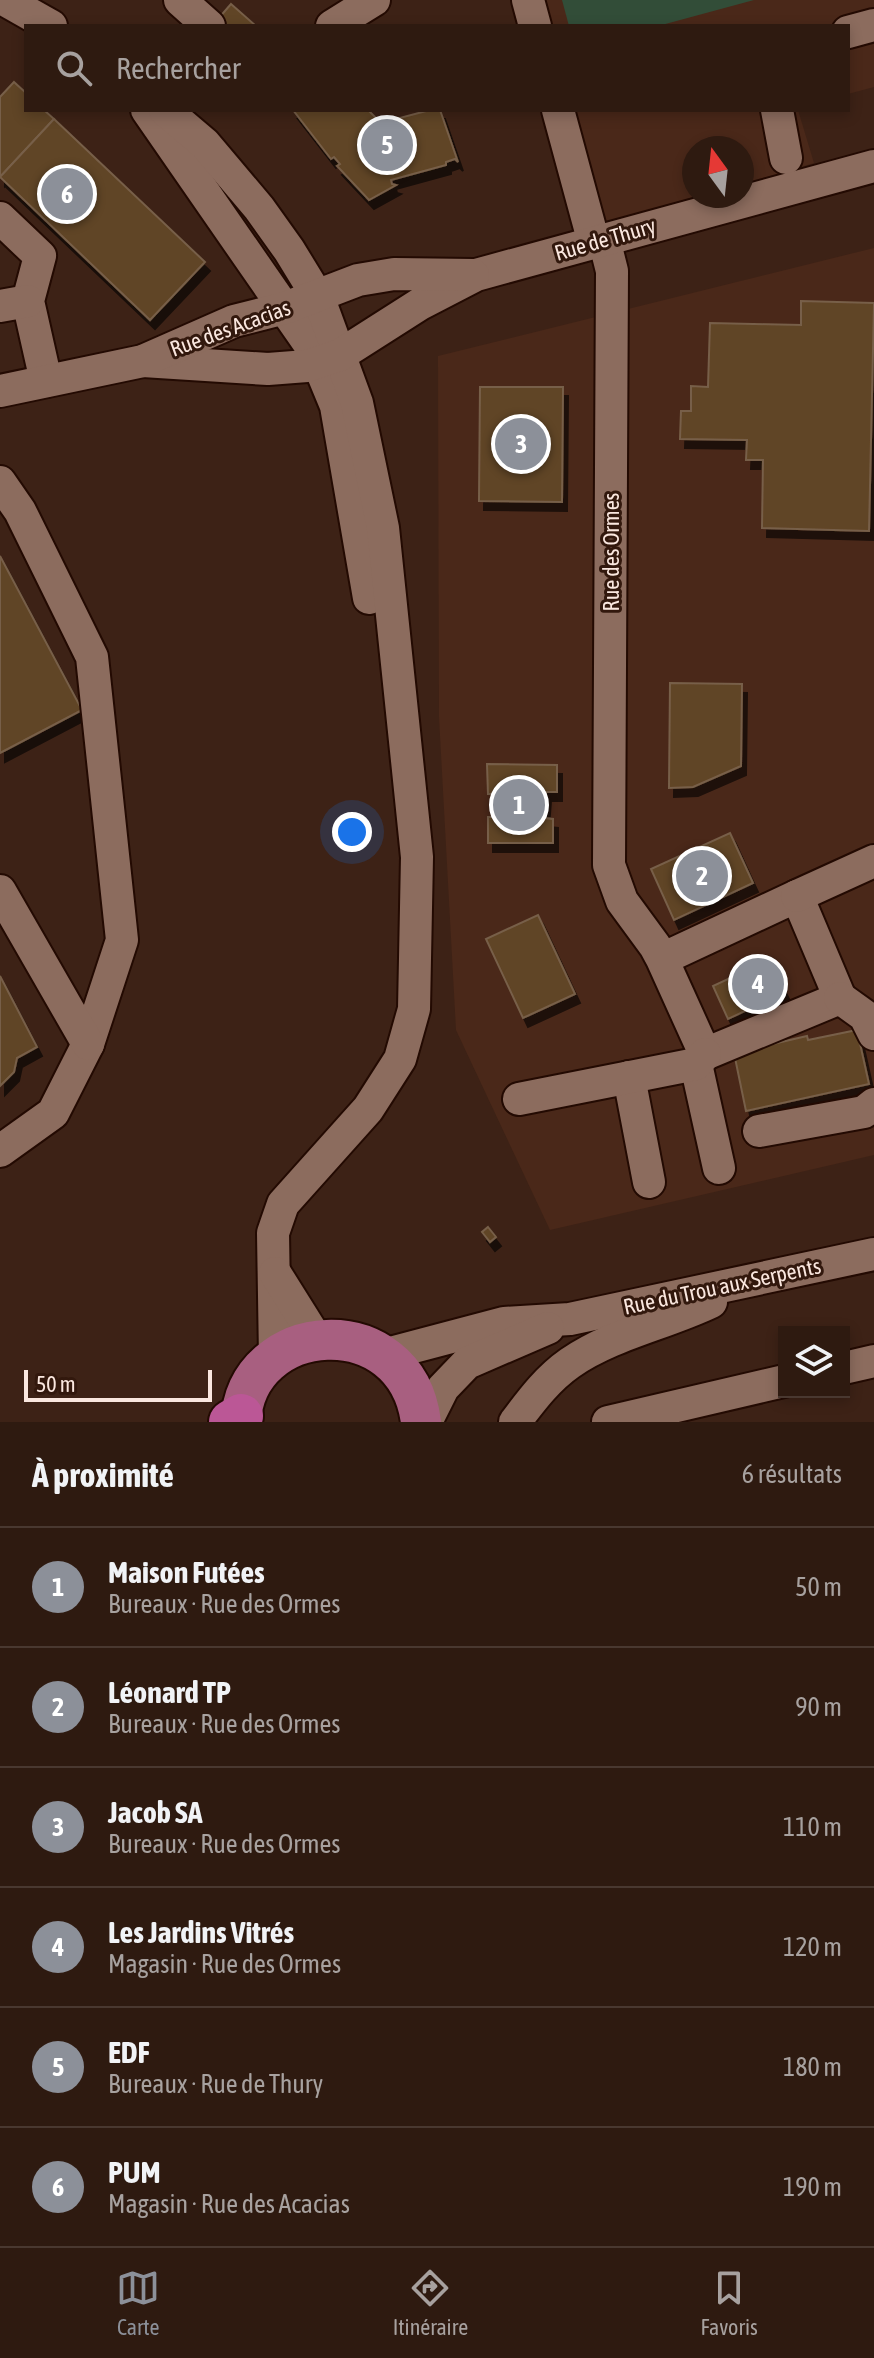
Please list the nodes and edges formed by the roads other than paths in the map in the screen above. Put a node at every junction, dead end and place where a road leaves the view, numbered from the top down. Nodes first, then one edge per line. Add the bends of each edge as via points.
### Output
1 (5, 0) edge
2 (180, 0) edge
3 (374, 0) edge
4 (528, 0) edge
5 (47, 24) edge
6 (207, 24) edge
7 (335, 24) edge
8 (534, 24) edge
9 (874, 25) edge
10 (850, 31) edge
11 (148, 112) edge
12 (167, 112) edge
13 (559, 112) edge
14 (777, 112) edge
15 (786, 158) dead end
16 (874, 166) edge
17 (0, 218) edge
18 (599, 241) junction
19 (476, 275) junction
20 (317, 295) junction
21 (14, 304) edge
22 (285, 308) junction
23 (329, 359) junction
24 (143, 361) junction
25 (46, 381) junction
26 (0, 391) edge
27 (0, 482) edge
28 (874, 861) edge
29 (0, 891) edge
30 (797, 896) junction
31 (662, 959) junction
32 (840, 998) junction
33 (874, 1034) edge
34 (88, 1044) junction
35 (701, 1059) junction
36 (629, 1077) junction
37 (519, 1099) dead end
38 (874, 1104) edge
39 (759, 1131) dead end
40 (0, 1151) edge
41 (719, 1168) dead end
42 (649, 1182) dead end
43 (874, 1254) edge
44 (273, 1270) junction
45 (761, 1278) junction
46 (570, 1319) junction
47 (317, 1340) junction
48 (383, 1355) junction
49 (275, 1358) junction
50 (874, 1361) edge
51 (850, 1367) edge
52 (778, 1382) edge
53 (238, 1420) edge
54 (423, 1422) edge
55 (515, 1422) edge
56 (608, 1422) edge

1 - 5 street
2 - 6 street
3 - 7 street
4 - 8 street
9 - 10 street
11 - 22 street
12 - 20 street via 205,144 259,208
13 - 18 street, Rue des Ormes
14 - 15 street
16 - 18 street, Rue de Thury
17 - 21 street via 40,256
18 - 19 street, Rue de Thury
18 - 31 street, Rue des Ormes via 612,271 609,865 622,901
19 - 20 street, Rue de Thury via 394,274
19 - 23 street, Rue de Thury
20 - 22 street, Rue des Acacias
20 - 23 street
21 - 25 street
22 - 23 street via 312,348
22 - 24 street, Rue des Acacias via 234,321
23 - 24 street, Rue des Acacias via 268,369
23 - 44 street via 357,403 383,528 417,857 414,1009 400,1059 368,1109 283,1204 273,1233
24 - 25 street, Rue des Acacias
25 - 26 street, Rue des Acacias
27 - 34 street via 20,511 92,657 122,940
28 - 30 street
29 - 34 street
30 - 31 street
30 - 32 street
31 - 35 street
32 - 33 street via 865,1016
32 - 35 street
34 - 40 street via 53,1113
35 - 36 street
35 - 41 street
36 - 37 street
36 - 42 street
38 - 39 street via 864,1112
43 - 45 street, Rue du Trou aux Serpents
44 - 47 street
44 - 49 street
45 - 46 street, Rue du Trou aux Serpents
45 - 55 street via 568,1364
46 - 48 street, Rue du Trou aux Serpents via 504,1323
46 - 54 street, Rue du Trou aux Serpents via 467,1363 443,1388
47 - 48 main road via 362,1344
47 - 49 main road
48 - 54 main road via 411,1387
49 - 53 main road via 259,1374
50 - 51 street
52 - 56 street

